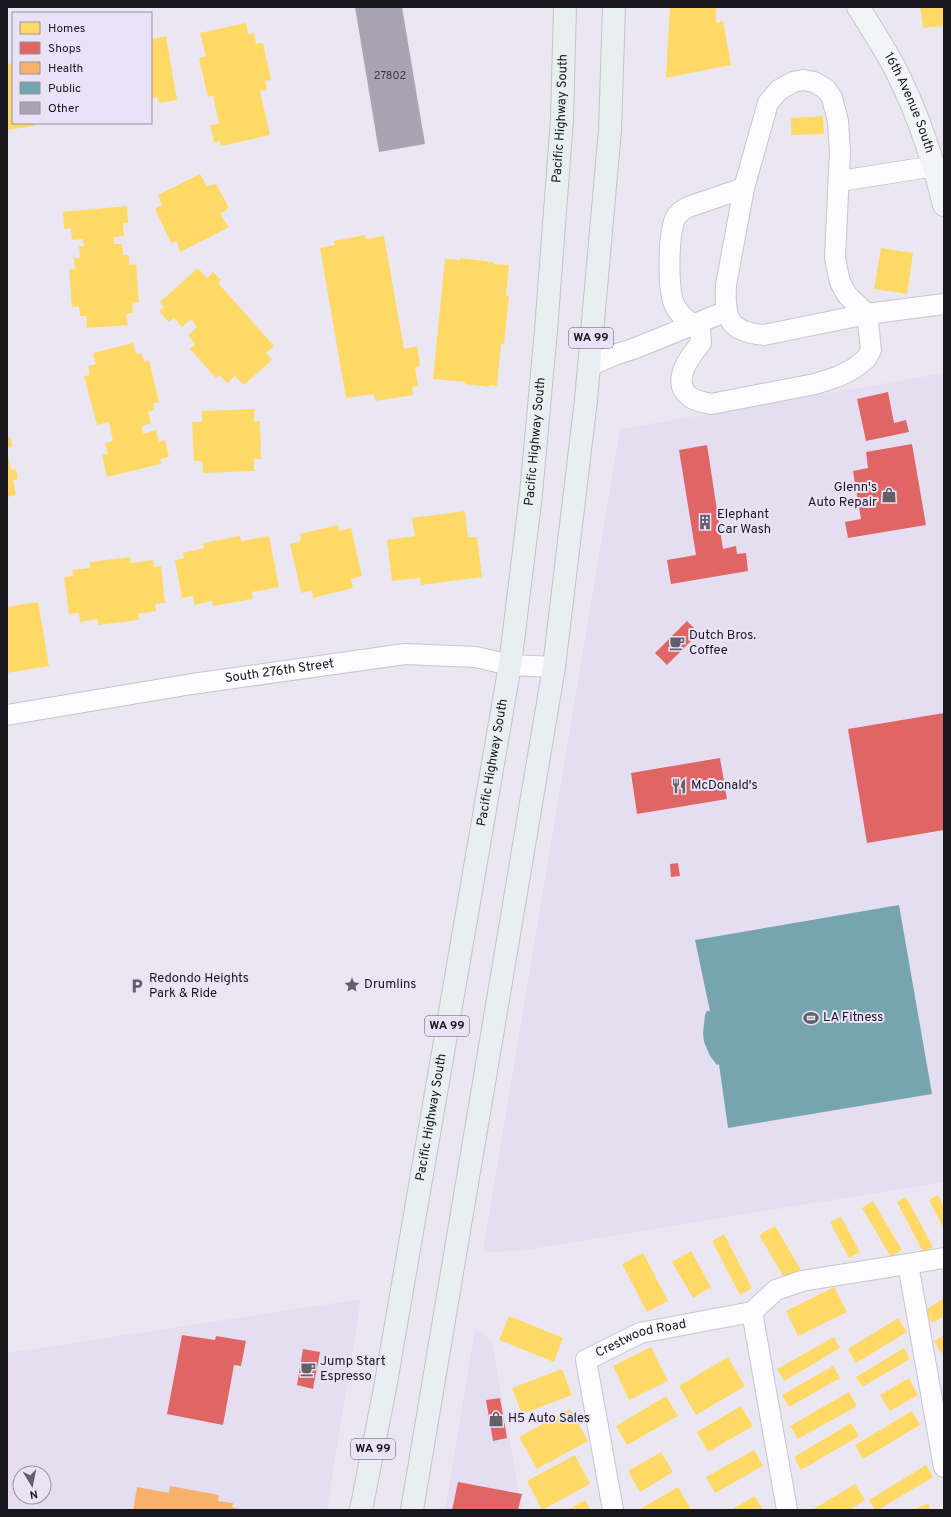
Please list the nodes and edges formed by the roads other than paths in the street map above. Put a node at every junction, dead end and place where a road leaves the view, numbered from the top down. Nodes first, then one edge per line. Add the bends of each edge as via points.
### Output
1 (565, 7) edge
2 (614, 7) edge
3 (858, 7) edge
4 (935, 166) junction
5 (840, 181) junction
6 (744, 188) junction
7 (944, 206) edge
8 (835, 257) junction
9 (944, 304) edge
10 (727, 311) junction
11 (867, 314) junction
12 (825, 322) junction
13 (693, 325) junction
14 (589, 366) junction
15 (510, 665) junction
16 (554, 667) junction
17 (7, 715) edge
18 (944, 1258) edge
19 (908, 1264) junction
20 (752, 1312) junction
21 (944, 1467) edge
22 (361, 1510) edge
23 (412, 1510) edge
24 (613, 1510) edge
25 (787, 1510) edge

1 - 15 main road, Pacific Highway South / WA 99 via 562,119 546,330 531,494
2 - 14 main road, WA 99 via 610,130
3 - 4 main road, 16th Avenue South via 890,60 914,110
4 - 5 street
4 - 7 main road, 16th Avenue South
5 - 6 street via 838,121 832,98 826,89 814,82 803,80 792,82 779,90 768,104
5 - 8 street
6 - 10 street via 726,285
6 - 13 street via 688,207 680,211 675,219 671,236 672,295 680,314
8 - 11 street via 840,282 847,295
8 - 12 street via 835,306
9 - 11 street
10 - 12 street via 730,321 739,330 764,335
10 - 13 street
11 - 12 street
11 - 13 street via 871,350 866,359 853,369 815,384 711,404 688,395 681,385 682,374 690,356 701,343 700,328
13 - 14 street
14 - 16 main road, WA 99
15 - 16 street, South 276th Street
15 - 17 street, South 276th Street via 476,657 406,654 192,684
15 - 22 main road, Pacific Highway South / WA 99 via 386,1380
16 - 23 main road, WA 99
18 - 19 street
19 - 20 street via 802,1281 776,1290
19 - 21 street
20 - 24 street, Crestwood Road via 640,1333 586,1360
20 - 25 street

